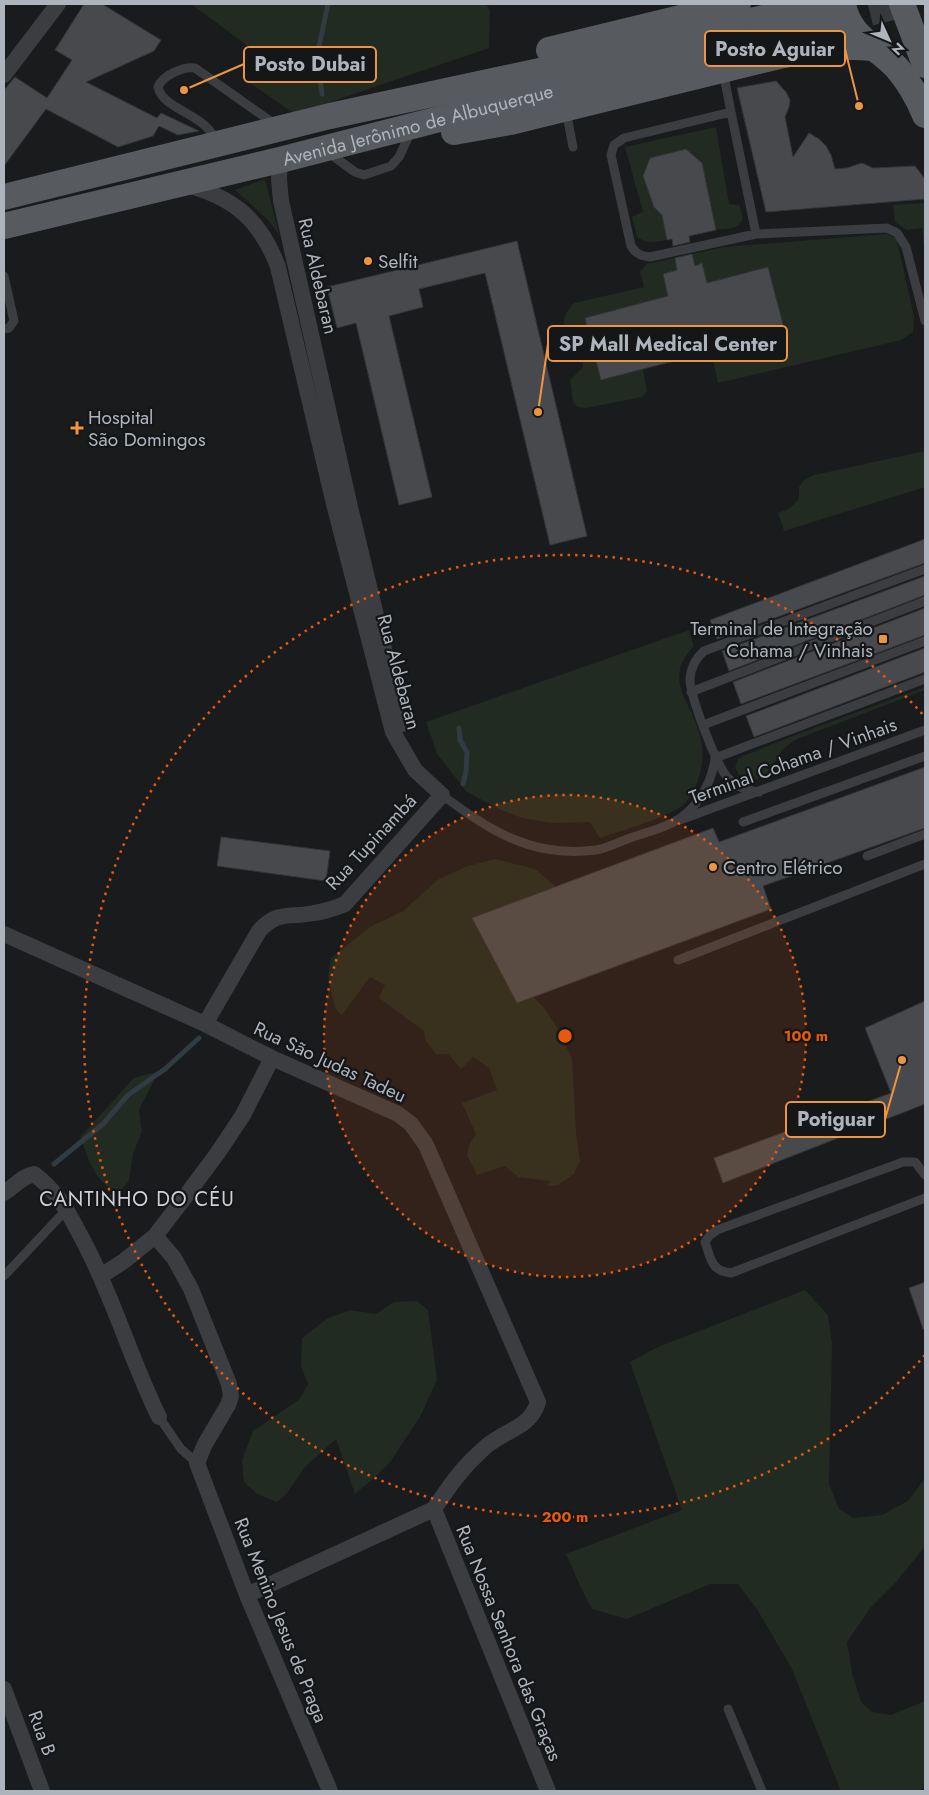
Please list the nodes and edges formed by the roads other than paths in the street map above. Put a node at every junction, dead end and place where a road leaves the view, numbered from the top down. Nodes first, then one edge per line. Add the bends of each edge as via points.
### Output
1 (58, 4) edge
2 (738, 4) edge
3 (902, 4) edge
4 (832, 10) edge
5 (875, 50) junction
6 (925, 57) edge
7 (925, 65) edge
8 (723, 70) junction
9 (4, 75) edge
10 (566, 108) junction
11 (731, 112) junction
12 (330, 116) junction
13 (925, 116) edge
14 (280, 128) junction
15 (216, 145) junction
16 (573, 147) dead end
17 (280, 160) junction
18 (182, 184) junction
19 (4, 197) edge
20 (7, 231) edge
21 (756, 234) junction
22 (4, 276) edge
23 (925, 321) edge
24 (4, 330) edge
25 (925, 569) edge
26 (925, 601) edge
27 (925, 641) edge
28 (925, 679) edge
29 (691, 692) junction
30 (704, 725) junction
31 (925, 730) edge
32 (925, 756) edge
33 (715, 758) junction
34 (759, 792) junction
35 (442, 795) junction
36 (743, 822) dead end
37 (672, 823) junction
38 (925, 834) edge
39 (867, 856) dead end
40 (925, 864) edge
41 (4, 934) edge
42 (678, 960) dead end
43 (205, 1024) junction
44 (272, 1058) junction
45 (925, 1175) edge
46 (4, 1193) edge
47 (925, 1198) edge
48 (67, 1209) junction
49 (155, 1236) junction
50 (4, 1276) edge
51 (101, 1276) junction
52 (159, 1417) joint
53 (197, 1463) junction
54 (434, 1509) junction
55 (247, 1595) junction
56 (4, 1689) edge
57 (728, 1709) dead end
58 (42, 1791) edge
59 (330, 1791) edge
60 (548, 1791) edge
61 (762, 1791) edge

1 - 9 street
2 - 12 main road via 487,66
3 - 7 main road
4 - 5 main road
4 - 12 main road, Avenida Jerônimo de Albuquerque
4 - 17 main road, Avenida Jerônimo de Albuquerque via 568,86
5 - 6 main road via 898,59
5 - 8 main road via 848,46 812,50
5 - 13 main road via 896,67 910,85
8 - 10 main road
8 - 11 lane
10 - 16 lane
10 - 17 main road via 510,122
11 - 21 lane
11 - 21 lane via 624,138 614,145 611,156 631,246 641,256 650,257
12 - 14 main road, Avenida Jerônimo de Albuquerque
14 - 15 main road, Avenida Jerônimo de Albuquerque
14 - 15 lane via 195,68 186,68 163,78 158,87 161,96 210,129
15 - 19 main road, Avenida Jerônimo de Albuquerque
17 - 18 main road, Avenida Jerônimo de Albuquerque
17 - 35 street, Rua Aldebaran via 281,201 403,727 416,757
18 - 20 main road, Avenida Jerônimo de Albuquerque via 32,219
18 - 35 street, Rua Aldebaran via 217,195 241,212 259,229 273,254 392,732 415,770
21 - 23 lane via 887,228 897,234 906,247
22 - 24 lane via 14,321
25 - 29 lane via 704,651 692,668
26 - 29 lane
27 - 30 lane
28 - 33 lane
29 - 30 lane
30 - 33 lane
31 - 34 lane, Terminal Cohama / Vinhais
32 - 36 lane
33 - 34 lane via 735,784
33 - 37 lane via 706,789 692,807
34 - 37 lane, Terminal Cohama / Vinhais
35 - 37 lane, Terminal Cohama / Vinhais via 499,833 545,849 598,850
35 - 43 street, Rua Tupinambá via 345,904 313,914 278,916 268,922
38 - 39 lane
40 - 42 lane
41 - 43 street, Rua São Judas Tadeu
43 - 44 street, Rua São Judas Tadeu
44 - 49 street via 243,1115
44 - 54 street, Rua São Judas Tadeu via 398,1114 418,1131 538,1402 530,1419 477,1455
45 - 47 lane via 915,1162 903,1162 717,1230 705,1242 716,1269 731,1274
46 - 48 street, Rua Menino Jesus de Praga via 34,1174
48 - 50 lane
48 - 51 street, Rua Menino Jesus de Praga
49 - 51 street
49 - 53 street via 174,1258 191,1289 230,1384 228,1405
51 - 52 street, Rua Menino Jesus de Praga
52 - 53 lane, Rua Menino Jesus de Praga via 181,1448
53 - 55 street, Rua Menino Jesus de Praga
54 - 55 street
54 - 60 street, Rua Nossa Senhora das Graças
55 - 59 street, Rua Menino Jesus de Praga
56 - 58 street, Rua B
57 - 61 lane

